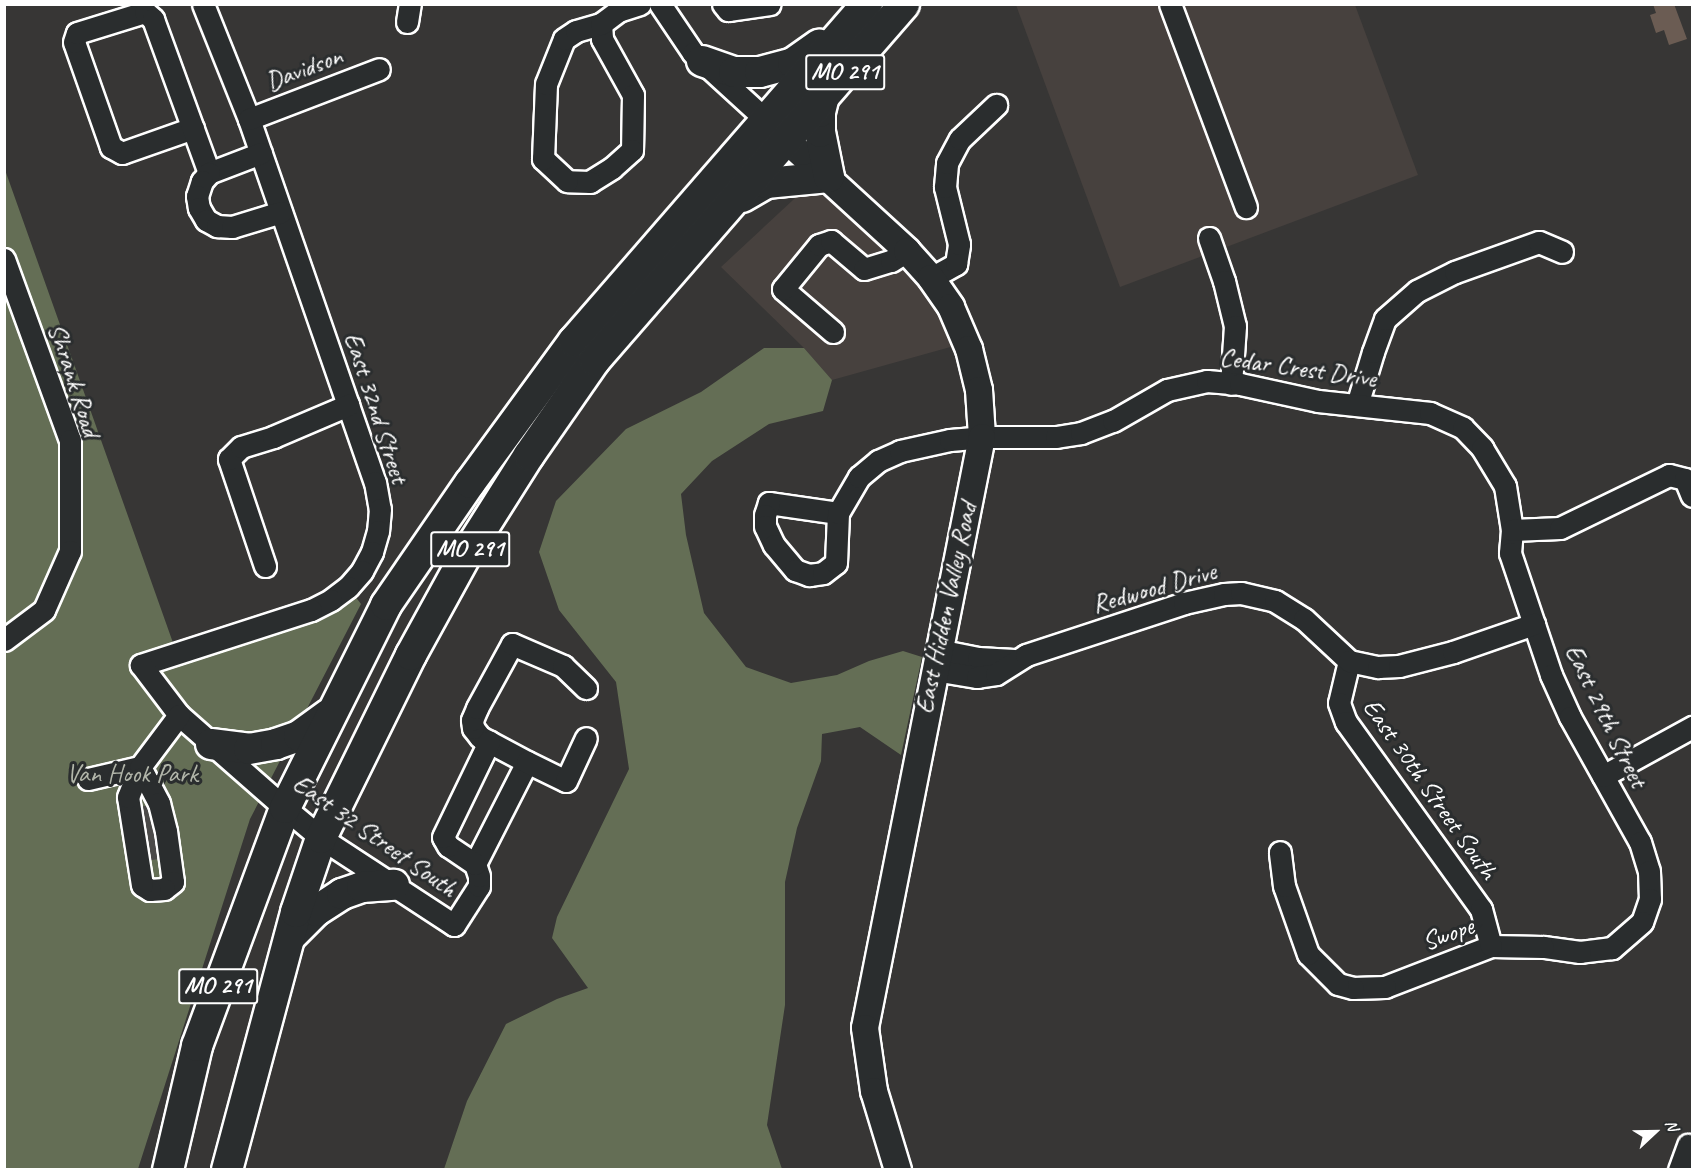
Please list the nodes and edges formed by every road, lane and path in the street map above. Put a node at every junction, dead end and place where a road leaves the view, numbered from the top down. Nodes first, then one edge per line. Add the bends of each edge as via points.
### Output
1 (203, 4) edge
2 (640, 4) edge
3 (660, 4) edge
4 (723, 4) edge
5 (770, 4) edge
6 (904, 4) edge
7 (1170, 4) edge
8 (863, 9) edge
9 (601, 24) junction
10 (702, 61) junction
11 (379, 69) dead end
12 (824, 96) junction
13 (996, 105) dead end
14 (249, 119) junction
15 (193, 128) junction
16 (776, 130) junction
17 (261, 153) junction
18 (209, 173) junction
19 (829, 177) junction
20 (1246, 207) dead end
21 (281, 212) junction
22 (723, 212) junction
23 (1209, 238) dead end
24 (907, 251) junction
25 (1562, 252) dead end
26 (4, 259) edge
27 (931, 278) junction
28 (833, 332) dead end
29 (1231, 384) junction
30 (348, 405) junction
31 (1357, 405) junction
32 (981, 437) junction
33 (1689, 488) edge
34 (838, 513) dead end
35 (1512, 530) junction
36 (265, 566) dead end
37 (1534, 624) junction
38 (4, 640) edge
39 (935, 660) junction
40 (1350, 661) junction
41 (586, 688) dead end
42 (332, 712) junction
43 (179, 716) junction
44 (1692, 727) edge
45 (586, 738) dead end
46 (489, 742) junction
47 (211, 744) junction
48 (527, 762) junction
49 (140, 767) junction
50 (239, 767) joint
51 (1603, 777) junction
52 (88, 779) dead end
53 (285, 808) junction
54 (321, 838) junction
55 (1280, 852) dead end
56 (475, 864) junction
57 (394, 885) junction
58 (1642, 922) joint
59 (289, 938) junction
60 (1491, 946) junction
61 (1688, 1145) dead end
62 (168, 1170) edge
63 (227, 1170) edge
64 (898, 1170) edge
65 (1679, 1170) edge

1 - 14 street, East 32nd Street
2 - 9 street
3 - 10 street via 672,26
4 - 5 street via 729,10
6 - 12 highway, MO 291
7 - 20 street
8 - 10 highway via 816,48 780,68 734,72
8 - 16 highway, MO 291
9 - 9 street via 564,39 546,84 543,159 567,181 590,182 632,150 633,95 602,39
10 - 16 street
11 - 14 street, Davidson
12 - 16 highway, MO 291
12 - 19 highway via 820,132
13 - 27 street via 960,139 946,163 945,187 959,244 956,264
14 - 17 street, East 32nd Street
15 - 15 street via 153,19 145,12 77,33 74,42 111,147 122,153
15 - 18 street
16 - 19 main road, East Hidden Valley Road
16 - 22 highway, MO 291
16 - 42 highway, MO 291 via 574,341 386,605
17 - 18 street
17 - 21 street, East 32nd Street
18 - 21 street via 197,196 198,208 206,220 217,226 232,227
19 - 22 highway via 766,183 750,190
19 - 24 main road, East Hidden Valley Road
21 - 30 street, East 32nd Street
22 - 54 highway, MO 291 via 595,360 528,455 467,553 411,655
23 - 29 street via 1235,326
24 - 27 main road, East Hidden Valley Road
24 - 28 street via 891,261 864,268 831,242 819,245 783,289
25 - 31 street via 1539,242 1455,272 1417,291 1386,319
26 - 38 street, Shrank Road via 70,440 70,551 44,609
27 - 32 main road, East Hidden Valley Road via 951,307 969,349 979,390
29 - 31 street, Cedar Crest Drive
29 - 32 street, Cedar Crest Drive via 1207,381 1167,390 1113,421 1081,433
30 - 36 street via 241,447 229,459
30 - 43 street, East 32nd Street via 375,482 380,509 372,552 362,571 348,587 311,610 141,665
31 - 35 street, Cedar Crest Drive via 1430,413 1463,428 1482,448 1505,486
32 - 34 street, Cedar Crest Drive via 900,451 878,461 859,477
32 - 39 main road, East Hidden Valley Road
33 - 35 street via 1669,475 1560,528
35 - 37 street, East 29th Street via 1510,553
37 - 40 street via 1399,666 1378,667
37 - 51 street, East 29th Street via 1566,707
39 - 40 street, Redwood Drive via 1014,660 1184,603 1241,593 1275,601 1304,619
39 - 64 main road, East Hidden Valley Road via 865,1028 874,1091
40 - 60 street, East 30th Street South via 1339,703 1346,722 1481,909
41 - 46 street via 563,666 512,644 472,720 473,728
42 - 47 highway via 299,736 276,744 249,749
42 - 53 highway, MO 291
43 - 47 street, East 32nd Street
43 - 49 street
44 - 51 street
45 - 48 street via 566,781
46 - 48 street
46 - 56 street via 443,837 448,846
47 - 50 street, East 32nd Street
48 - 56 street
49 - 49 street via 128,797 150,840 159,803
49 - 52 street
50 - 53 street, East 32 Street South
51 - 58 street, East 29th Street via 1640,842 1649,872 1650,899
53 - 54 street, East 32 Street South
53 - 62 highway, MO 291 via 197,1046
54 - 57 street, East 32 Street South
54 - 59 highway, MO 291
55 - 60 street, Swope via 1284,886 1308,954 1338,984 1353,988 1385,987
56 - 57 street, East 32 Street South via 479,886 454,925
57 - 59 highway via 362,886 342,894 316,911
58 - 60 street, Swope via 1612,948 1580,952 1543,946
59 - 63 highway, MO 291
61 - 65 street

